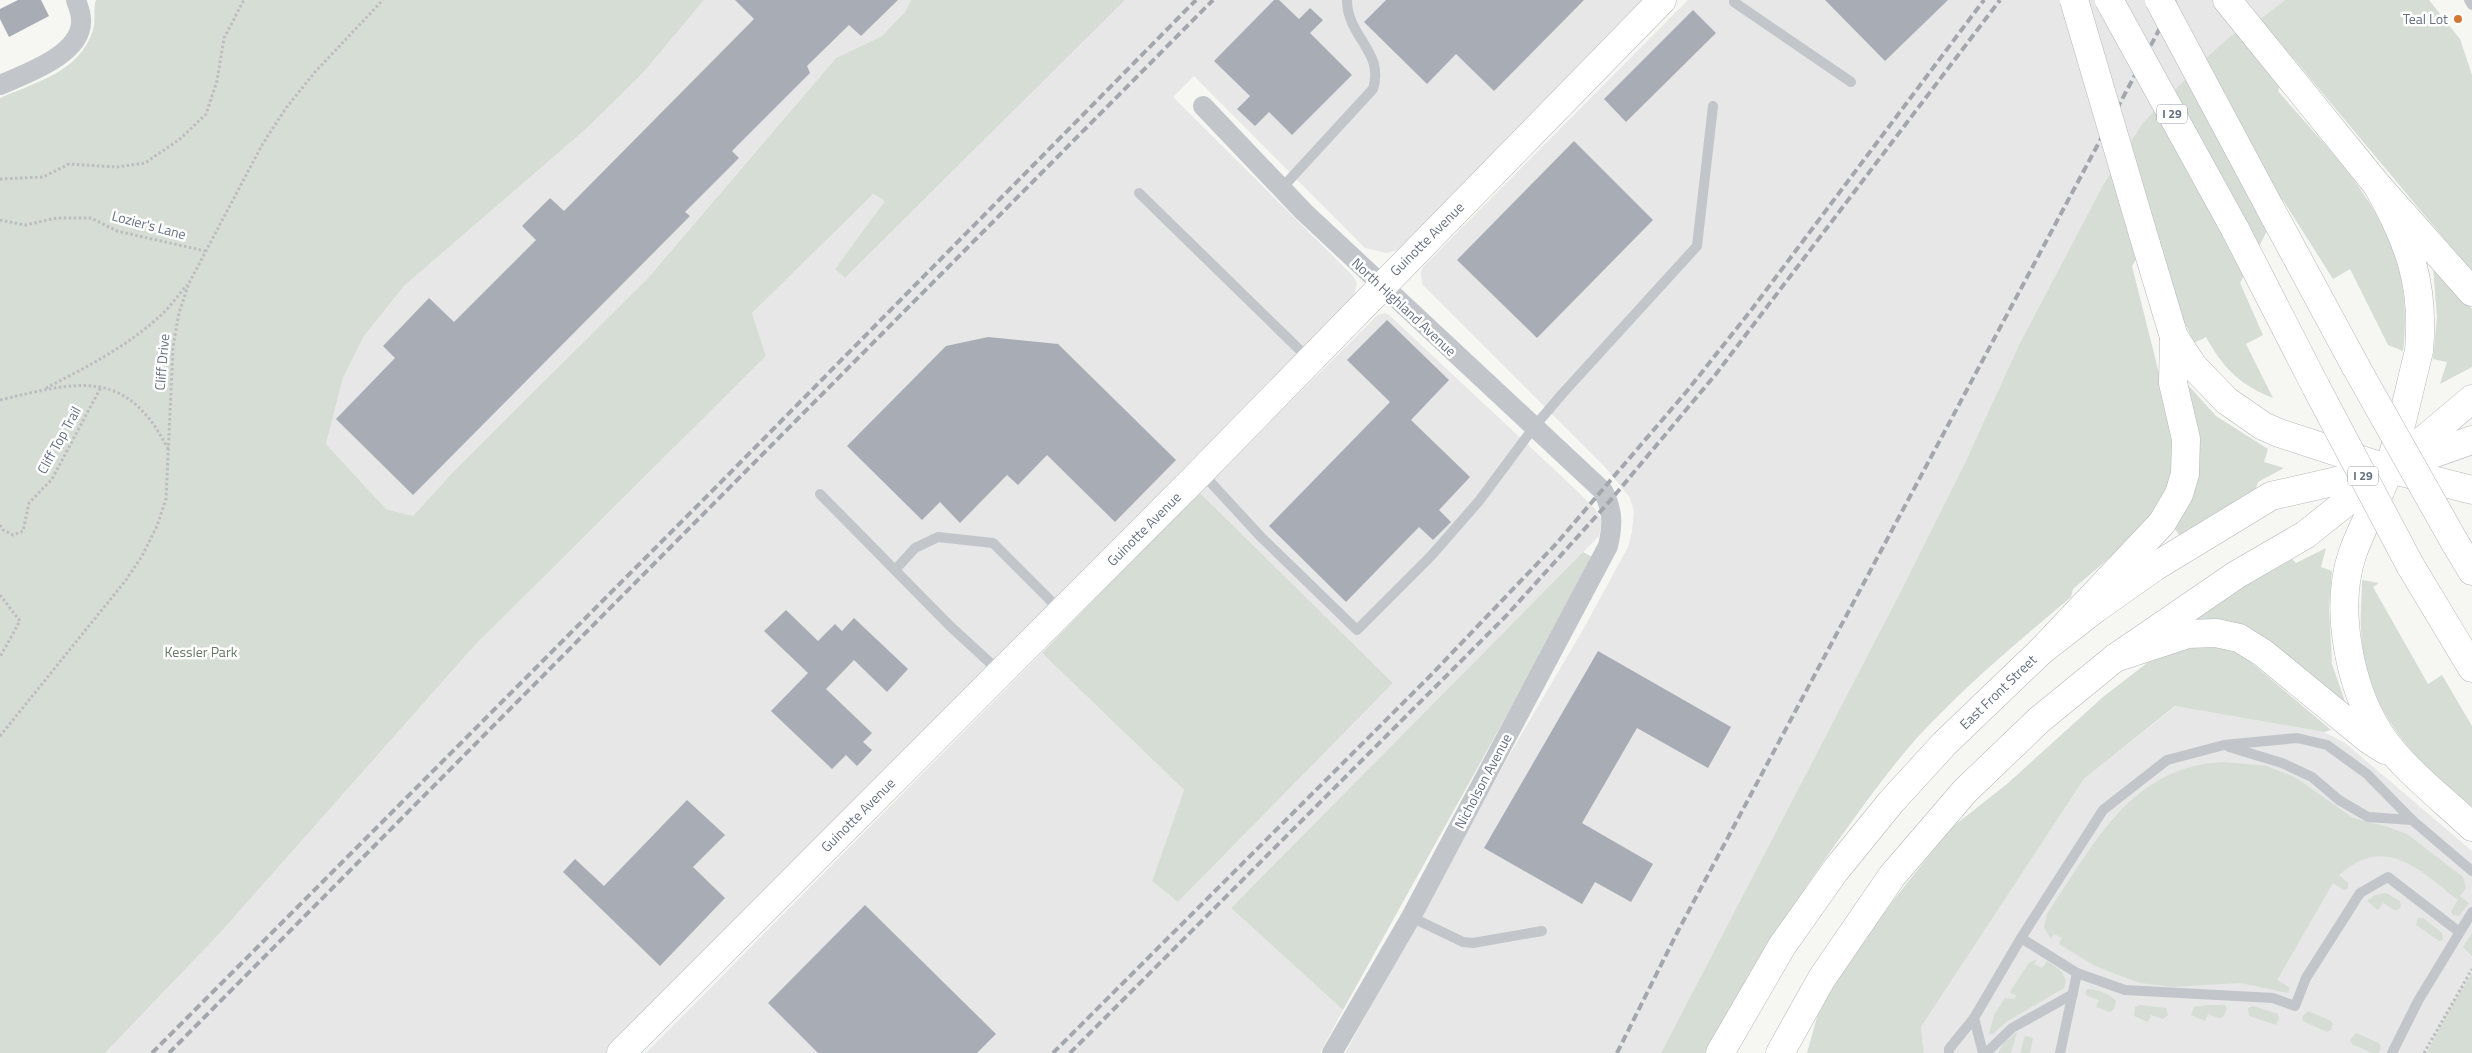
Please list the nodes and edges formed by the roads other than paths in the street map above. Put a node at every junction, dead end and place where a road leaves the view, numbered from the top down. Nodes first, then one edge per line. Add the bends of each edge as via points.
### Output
1 (76, 0) edge
2 (1347, 0) edge
3 (1662, 0) edge
4 (2074, 0) edge
5 (2109, 0) edge
6 (2159, 0) edge
7 (2227, 0) edge
8 (2469, 0) edge
9 (1734, 1) edge
10 (2472, 5) edge
11 (1851, 82) dead end
12 (0, 85) edge
13 (1203, 106) dead end
14 (1713, 106) dead end
15 (2377, 185) junction
16 (1282, 189) junction
17 (1139, 193) dead end
18 (1381, 286) junction
19 (2472, 292) edge
20 (2174, 338) junction
21 (1309, 360) junction
22 (2472, 399) edge
23 (1534, 427) junction
24 (2472, 440) edge
25 (2389, 469) junction
26 (1200, 471) junction
27 (2472, 490) edge
28 (820, 494) dead end
29 (1609, 502) joint
30 (895, 570) junction
31 (2472, 571) edge
32 (1062, 612) junction
33 (2041, 651) junction
34 (2115, 658) junction
35 (2472, 668) edge
36 (1001, 673) junction
37 (2224, 745) junction
38 (2401, 760) junction
39 (2412, 820) junction
40 (2472, 827) edge
41 (2472, 871) edge
42 (2472, 912) edge
43 (1411, 917) junction
44 (1542, 930) dead end
45 (2458, 931) junction
46 (2021, 938) junction
47 (2078, 973) junction
48 (2073, 994) junction
49 (1974, 1018) junction
50 (1794, 1040) edge
51 (621, 1053) edge
52 (1332, 1053) edge
53 (1720, 1053) edge
54 (1780, 1053) edge
55 (1949, 1053) edge
56 (1985, 1053) edge
57 (2060, 1053) edge
58 (2392, 1053) edge

1 - 12 street via 82,20 78,35 64,52
2 - 16 lane via 1347,14 1353,29 1374,61 1377,77 1373,89
3 - 18 main road, Guinotte Avenue
4 - 20 main road, bridge
5 - 35 main road, I 29, bridge via 2235,229 2410,565
6 - 31 main road, bridge via 2356,367
7 - 15 main road
8 - 10 lane
9 - 11 lane
13 - 16 street, North Highland Avenue
14 - 23 lane via 1697,246
15 - 19 main road
15 - 25 main road via 2407,244 2420,307 2419,351
16 - 18 street, North Highland Avenue
17 - 21 lane
18 - 21 main road, Guinotte Avenue
18 - 23 street, North Highland Avenue
20 - 25 main road via 2193,366 2227,401 2263,426
20 - 33 main road via 2173,383 2186,439 2185,474 2179,494 2162,523
21 - 26 main road, Guinotte Avenue
22 - 25 main road, East Front Street
23 - 26 lane via 1473,508 1357,630 1260,537
23 - 29 street, North Highland Avenue via 1603,491
24 - 25 main road
25 - 27 main road
25 - 33 main road, East Front Street via 2271,496 2156,566
25 - 34 main road, East Front Street via 2305,535 2236,575
25 - 38 main road via 2352,555 2345,603 2347,641 2356,683 2372,721
26 - 32 main road, Guinotte Avenue
28 - 30 lane
29 - 43 street, Nicholson Avenue via 1614,524 1608,546
30 - 32 lane via 915,548 938,537 993,543
30 - 36 lane
32 - 36 main road, Guinotte Avenue
33 - 53 main road, East Front Street via 1944,744 1841,863 1782,946
34 - 38 main road via 2188,634 2216,633 2239,638 2263,653 2368,739
34 - 50 main road, East Front Street via 2039,720 1965,791 1892,876 1822,978
36 - 51 main road, Guinotte Avenue
37 - 39 lane via 2282,763 2312,777 2339,800 2368,817
37 - 39 lane via 2297,738 2327,745 2367,774
37 - 46 lane via 2167,760 2103,810
38 - 40 main road
39 - 41 lane
42 - 45 lane
43 - 44 lane via 1463,942 1473,943
43 - 52 street, Nicholson Avenue
45 - 47 lane via 2388,877 2360,893 2306,978 2295,1006 2274,998 2125,990
45 - 58 lane
46 - 47 lane
46 - 49 lane
47 - 48 lane
48 - 56 lane via 2012,1028
48 - 57 lane
49 - 55 lane
49 - 56 lane
50 - 54 main road, East Front Street

